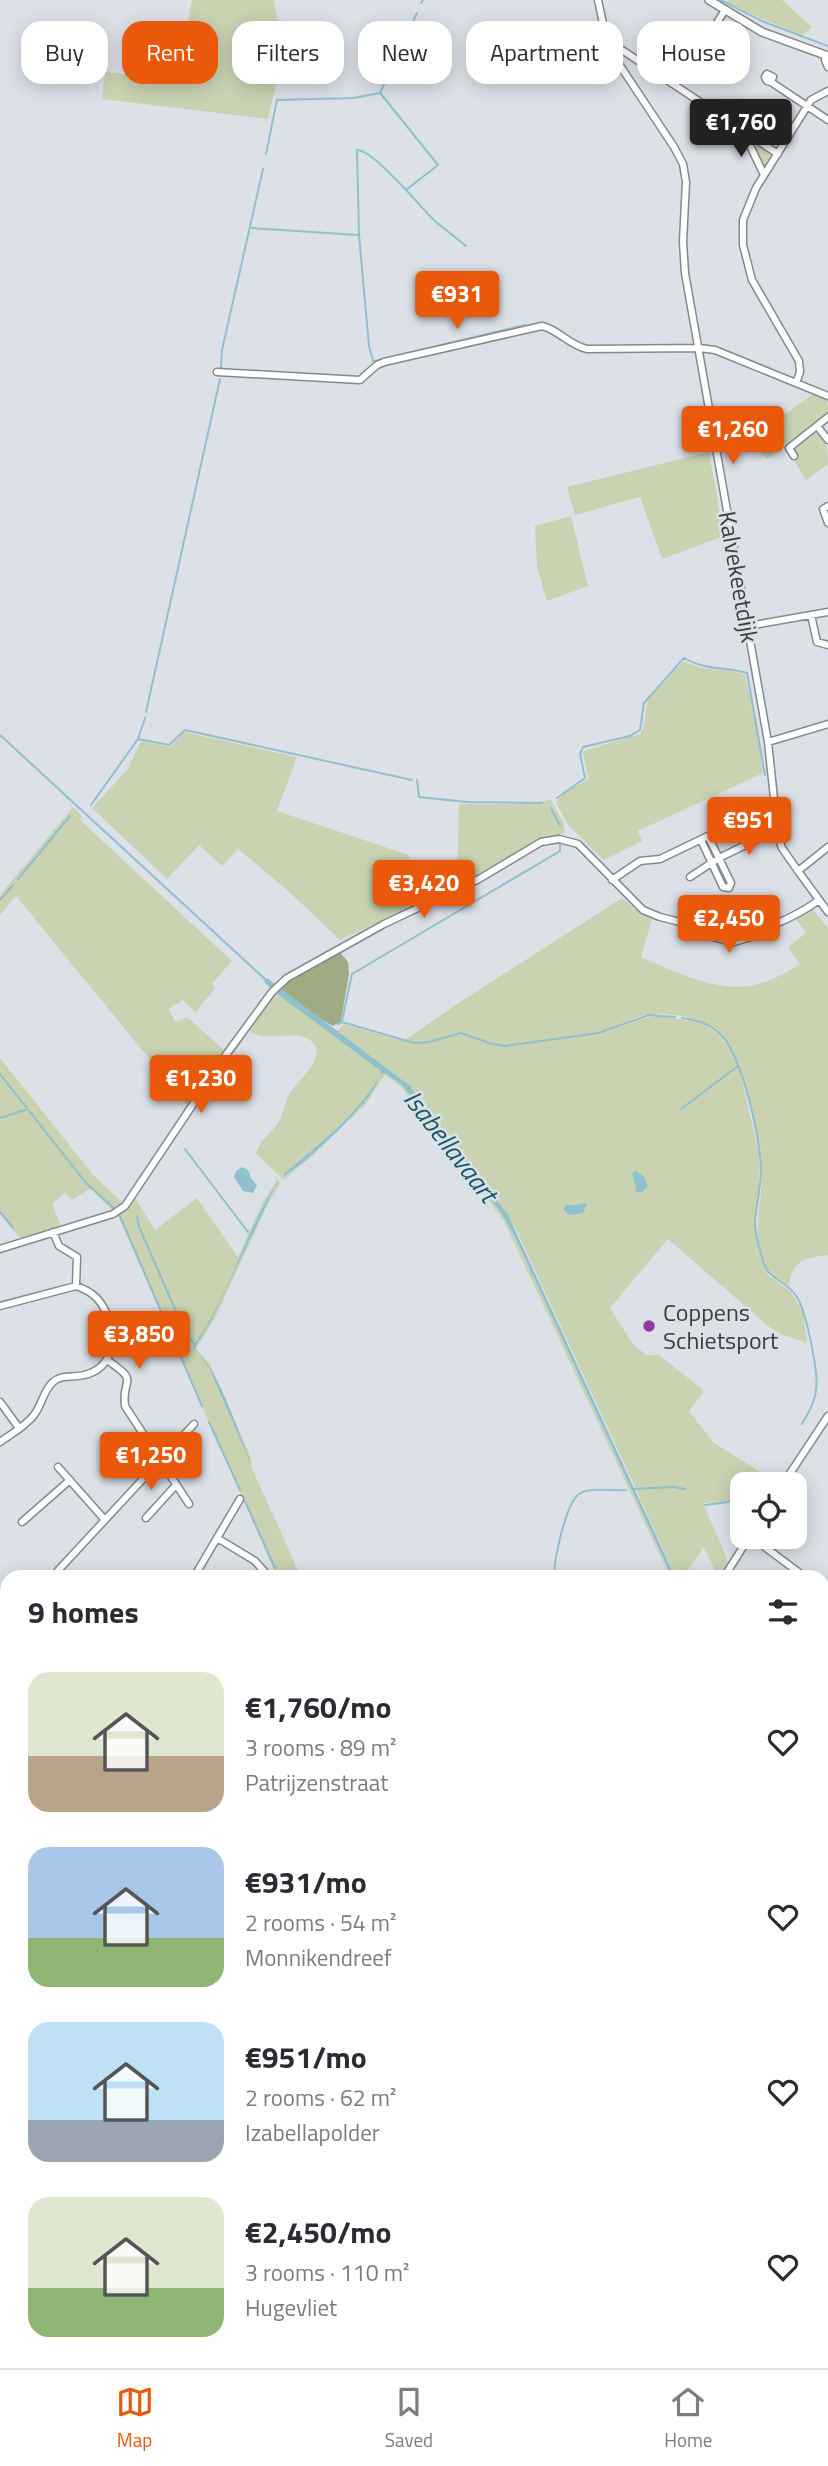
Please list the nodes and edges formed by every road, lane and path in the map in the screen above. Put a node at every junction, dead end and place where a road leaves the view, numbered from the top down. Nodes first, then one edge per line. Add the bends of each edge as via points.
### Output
1 (598, 0) edge
2 (709, 0) edge
3 (725, 10) junction
4 (602, 21) edge
5 (718, 21) edge
6 (623, 51) edge
7 (827, 56) edge
8 (828, 67) edge
9 (623, 71) edge
10 (771, 82) dead end
11 (828, 91) edge
12 (807, 106) junction
13 (828, 120) edge
14 (743, 131) junction
15 (778, 153) junction
16 (764, 175) junction
17 (699, 348) junction
18 (217, 372) dead end
19 (796, 383) junction
20 (828, 396) edge
21 (828, 417) edge
22 (817, 426) junction
23 (828, 440) edge
24 (794, 456) dead end
25 (828, 506) edge
26 (828, 523) edge
27 (828, 611) edge
28 (811, 615) junction
29 (748, 626) junction
30 (828, 645) edge
31 (828, 724) edge
32 (768, 742) junction
33 (776, 830) junction
34 (701, 840) junction
35 (828, 847) edge
36 (719, 858) junction
37 (712, 864) junction
38 (798, 871) junction
39 (690, 877) dead end
40 (612, 880) junction
41 (819, 900) junction
42 (828, 912) edge
43 (53, 1232) junction
44 (0, 1248) edge
45 (76, 1286) junction
46 (0, 1306) edge
47 (107, 1360) junction
48 (0, 1402) edge
49 (828, 1416) edge
50 (194, 1424) dead end
51 (19, 1428) junction
52 (0, 1442) edge
53 (159, 1461) junction
54 (58, 1467) dead end
55 (791, 1472) edge
56 (70, 1480) junction
57 (176, 1485) junction
58 (240, 1499) dead end
59 (189, 1504) dead end
60 (146, 1518) dead end
61 (105, 1520) junction
62 (22, 1522) dead end
63 (217, 1538) junction
64 (742, 1549) edge
65 (767, 1549) edge
66 (59, 1570) edge
67 (198, 1570) edge
68 (264, 1570) edge
69 (728, 1570) edge
70 (796, 1570) edge

1 - 4 street, Kalvekeetdijk
2 - 3 main road
3 - 5 street
3 - 7 main road via 770,35
6 - 14 street
7 - 8 street
9 - 17 street, Kalvekeetdijk via 683,164 684,262
10 - 12 street
11 - 12 street
12 - 13 street
12 - 15 street
14 - 15 street
14 - 16 street
15 - 16 street
16 - 19 street via 744,220 745,258 752,281 800,361
17 - 18 street via 587,349 542,326 384,362 360,380
17 - 19 street via 733,356
17 - 29 street, Kalvekeetdijk
19 - 20 street
21 - 22 street
22 - 23 street
22 - 24 street via 789,448
25 - 26 street via 823,509
27 - 28 street
28 - 29 street
28 - 30 street via 817,642
29 - 32 street, Kalvekeetdijk
31 - 32 street
32 - 33 street, Kalvekeetdijk
33 - 36 street
33 - 38 street, Kalvekeetdijk
34 - 36 street via 708,836
34 - 37 street
34 - 40 street via 660,859 640,861
35 - 38 street
36 - 37 street
36 - 37 street via 729,888 723,887
37 - 39 street
38 - 41 street, Kalvekeetdijk
40 - 41 street via 643,910 690,925 688,931 734,942 771,932 769,926
40 - 43 street via 578,845 565,839 547,841 295,972 272,992 125,1206
41 - 42 street, Kalvekeetdijk
43 - 44 street
43 - 45 street via 59,1246 77,1257
45 - 46 street
45 - 47 street via 93,1294 104,1307 113,1332
47 - 51 street via 90,1373 53,1382 33,1416
47 - 53 street via 125,1372 125,1406
48 - 51 street
49 - 55 street
50 - 53 street
51 - 52 street
53 - 57 street
53 - 61 street
54 - 56 street
56 - 61 street
56 - 62 street
57 - 59 street
57 - 60 street
58 - 63 street
61 - 66 street
63 - 67 street
63 - 68 street
64 - 69 street
65 - 70 street

